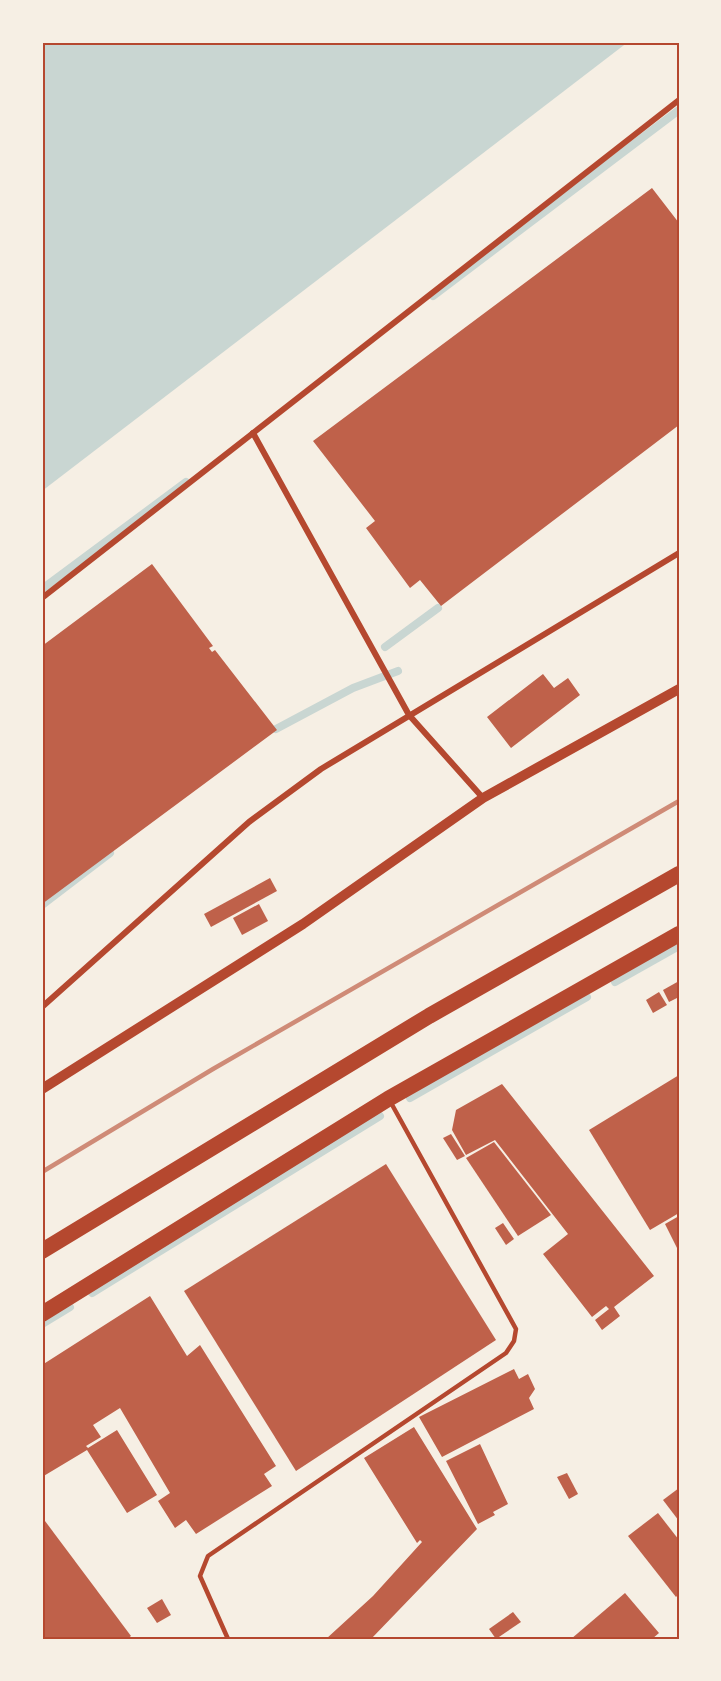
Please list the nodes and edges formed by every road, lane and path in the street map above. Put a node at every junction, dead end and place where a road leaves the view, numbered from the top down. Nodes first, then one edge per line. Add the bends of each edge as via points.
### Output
1 (679, 100) edge
2 (253, 432) junction
3 (679, 553) edge
4 (42, 598) edge
5 (679, 689) edge
6 (409, 715) junction
7 (483, 798) junction
8 (679, 874) edge
9 (679, 934) edge
10 (42, 1007) edge
11 (42, 1089) edge
12 (388, 1099) junction
13 (42, 1251) edge
14 (42, 1314) edge
15 (228, 1639) edge

1 - 2 street
2 - 4 street
2 - 6 street
3 - 6 street
5 - 7 street
6 - 7 street
6 - 10 street via 321,769 249,822
7 - 11 street via 303,924
8 - 13 highway via 429,1016
9 - 12 highway
12 - 14 highway
12 - 15 lane via 516,1329 514,1341 506,1353 208,1556 200,1576

